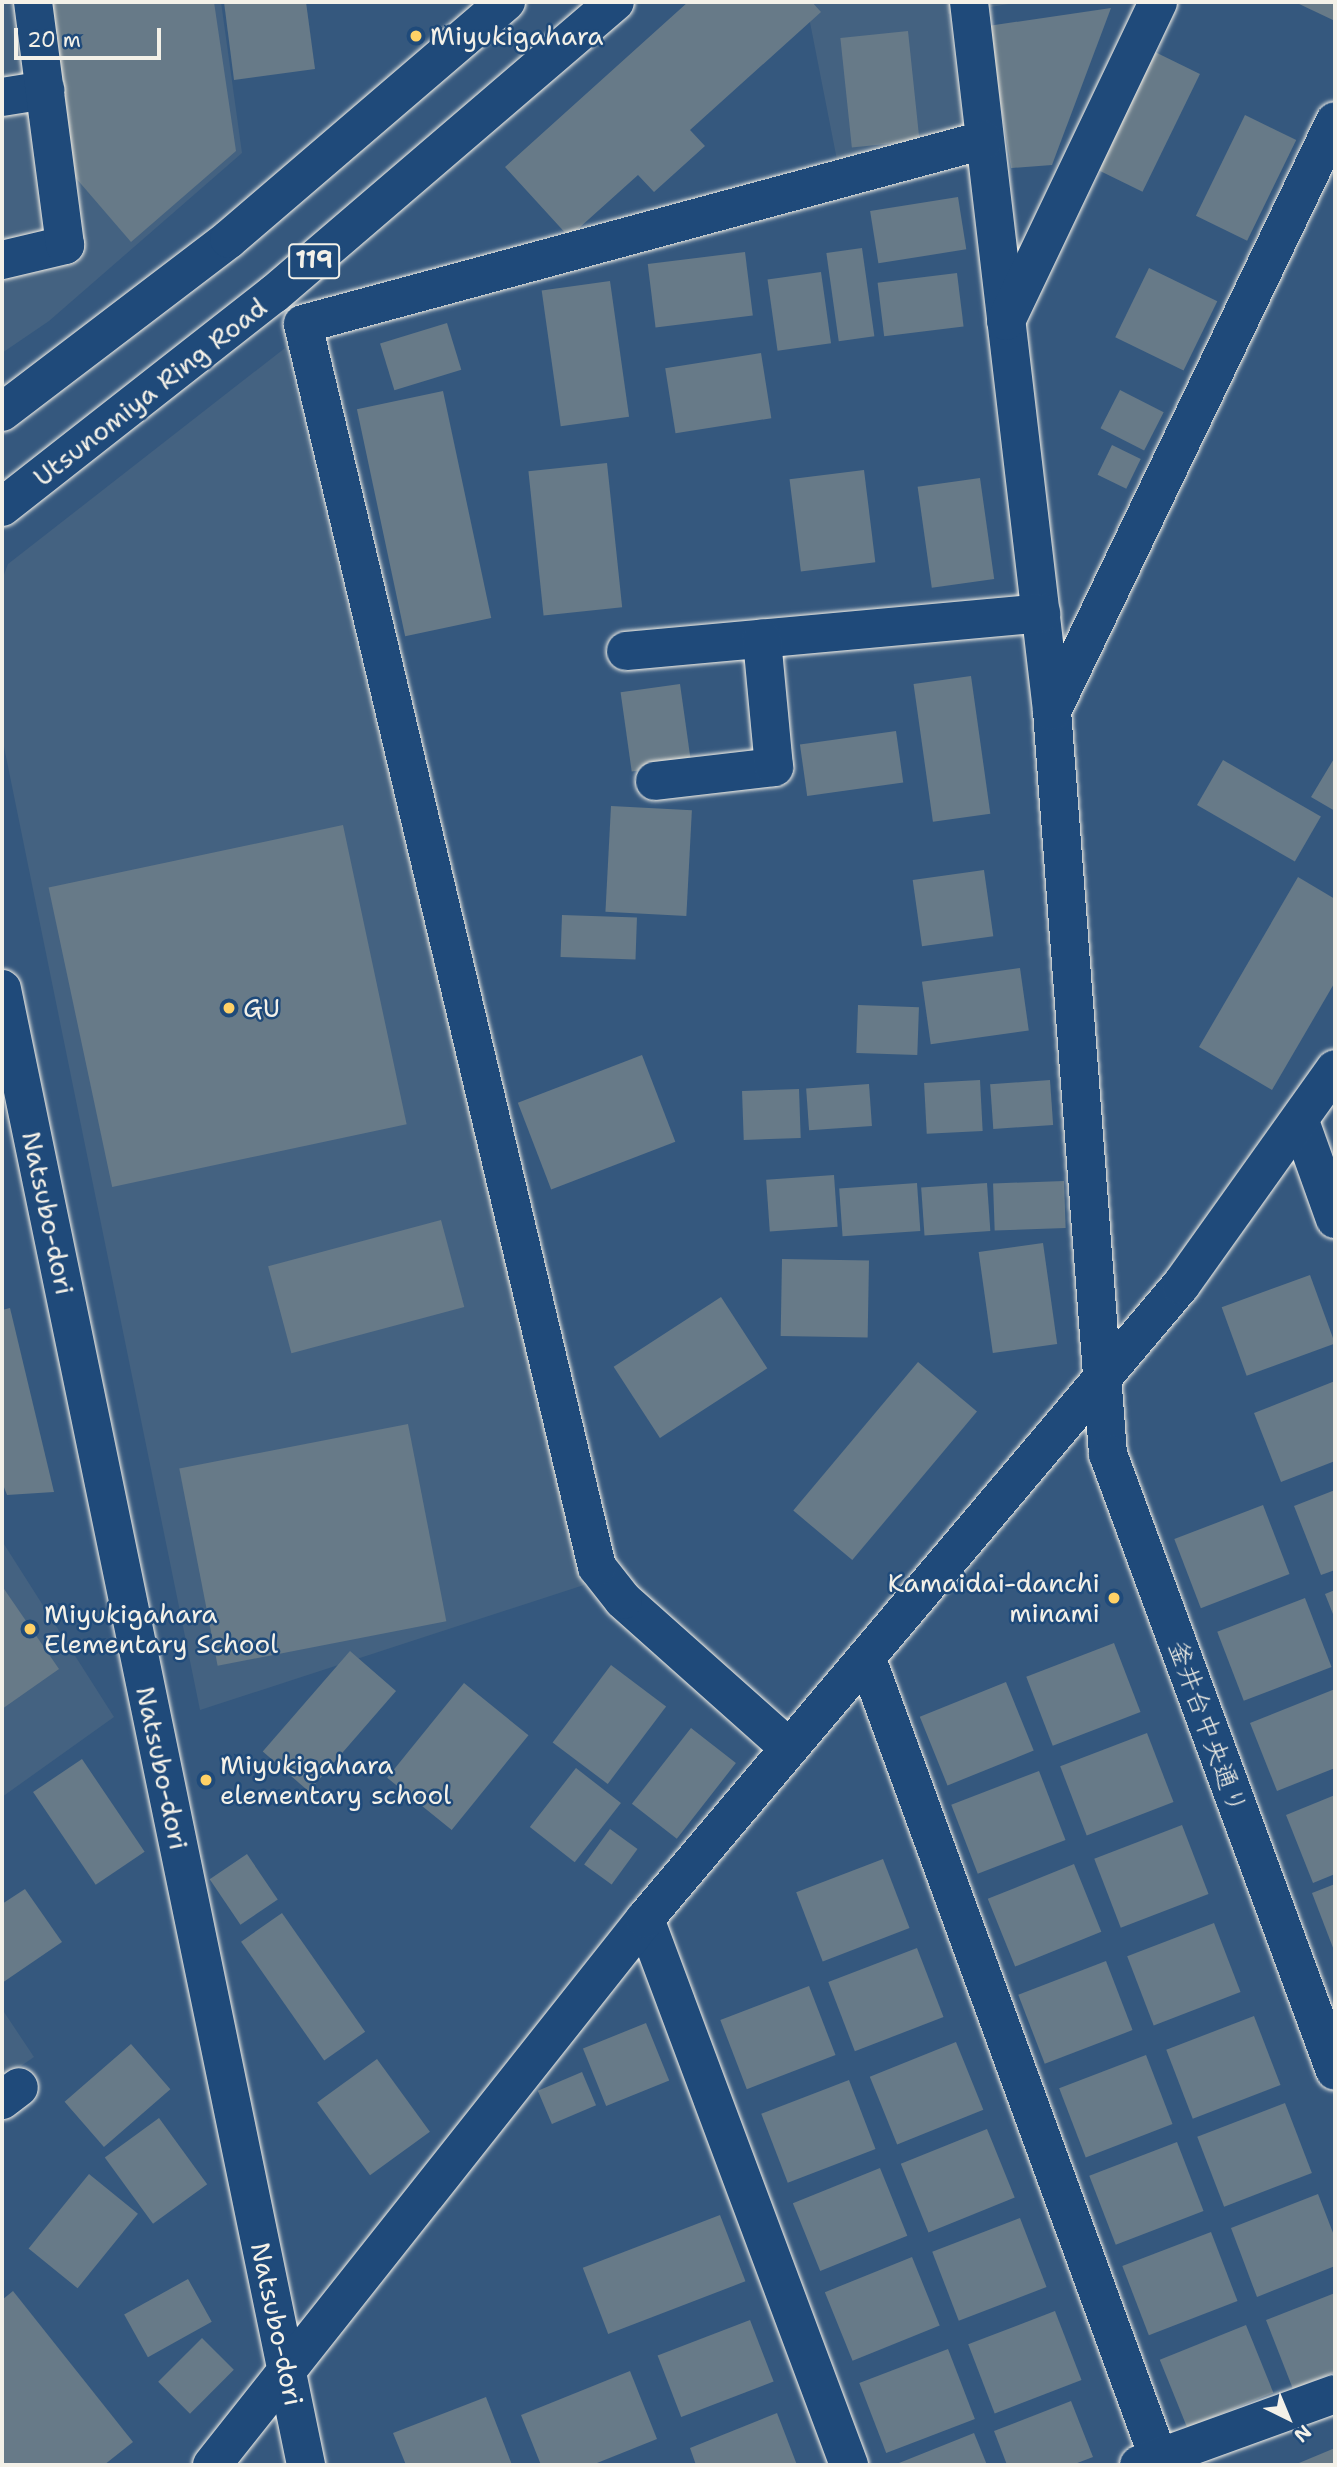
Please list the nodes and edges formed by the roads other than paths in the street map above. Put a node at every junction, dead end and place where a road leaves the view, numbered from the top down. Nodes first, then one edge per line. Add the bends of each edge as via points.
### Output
1 (33, 2) edge
2 (506, 2) edge
3 (615, 2) edge
4 (969, 2) edge
5 (1158, 2) edge
6 (44, 90) junction
7 (2, 97) edge
8 (1335, 121) edge
9 (984, 140) junction
10 (2, 260) edge
11 (274, 294) junction
12 (1006, 321) junction
13 (303, 324) junction
14 (2, 412) edge
15 (2, 507) edge
16 (1041, 613) junction
17 (762, 639) junction
18 (625, 651) dead end
19 (1052, 711) junction
20 (656, 782) dead end
21 (2, 989) edge
22 (1335, 1069) edge
23 (1301, 1124) junction
24 (1335, 1219) edge
25 (1101, 1377) junction
26 (867, 1659) junction
27 (788, 1747) junction
28 (645, 1919) junction
29 (1335, 2071) edge
30 (287, 2374) junction
31 (1335, 2394) edge
32 (1153, 2463) edge
33 (212, 2465) edge
34 (306, 2465) edge
35 (849, 2465) edge

1 - 6 main road
2 - 14 main road, 119 via 363,130
3 - 11 main road, Utsunomiya Ring Road / 119
4 - 9 main road, 釜井台中央通り
5 - 12 main road
6 - 7 main road
6 - 10 main road via 65,245
8 - 19 main road
9 - 12 main road, 釜井台中央通り
9 - 13 main road
11 - 13 main road
11 - 15 main road, Utsunomiya Ring Road / 119
12 - 16 main road, 釜井台中央通り
13 - 27 main road via 597,1567 623,1600
16 - 17 main road
16 - 19 main road, 釜井台中央通り
17 - 18 main road
17 - 20 main road via 774,767
19 - 25 main road, 釜井台中央通り
21 - 30 main road, Natsubo-dori
22 - 23 main road
23 - 24 main road
23 - 25 main road via 1181,1285
25 - 26 main road
25 - 29 main road, 釜井台中央通り via 1108,1454
26 - 27 main road
26 - 32 main road
27 - 28 main road
28 - 30 main road
28 - 35 main road
30 - 33 main road
30 - 34 main road, Natsubo-dori
31 - 32 main road

